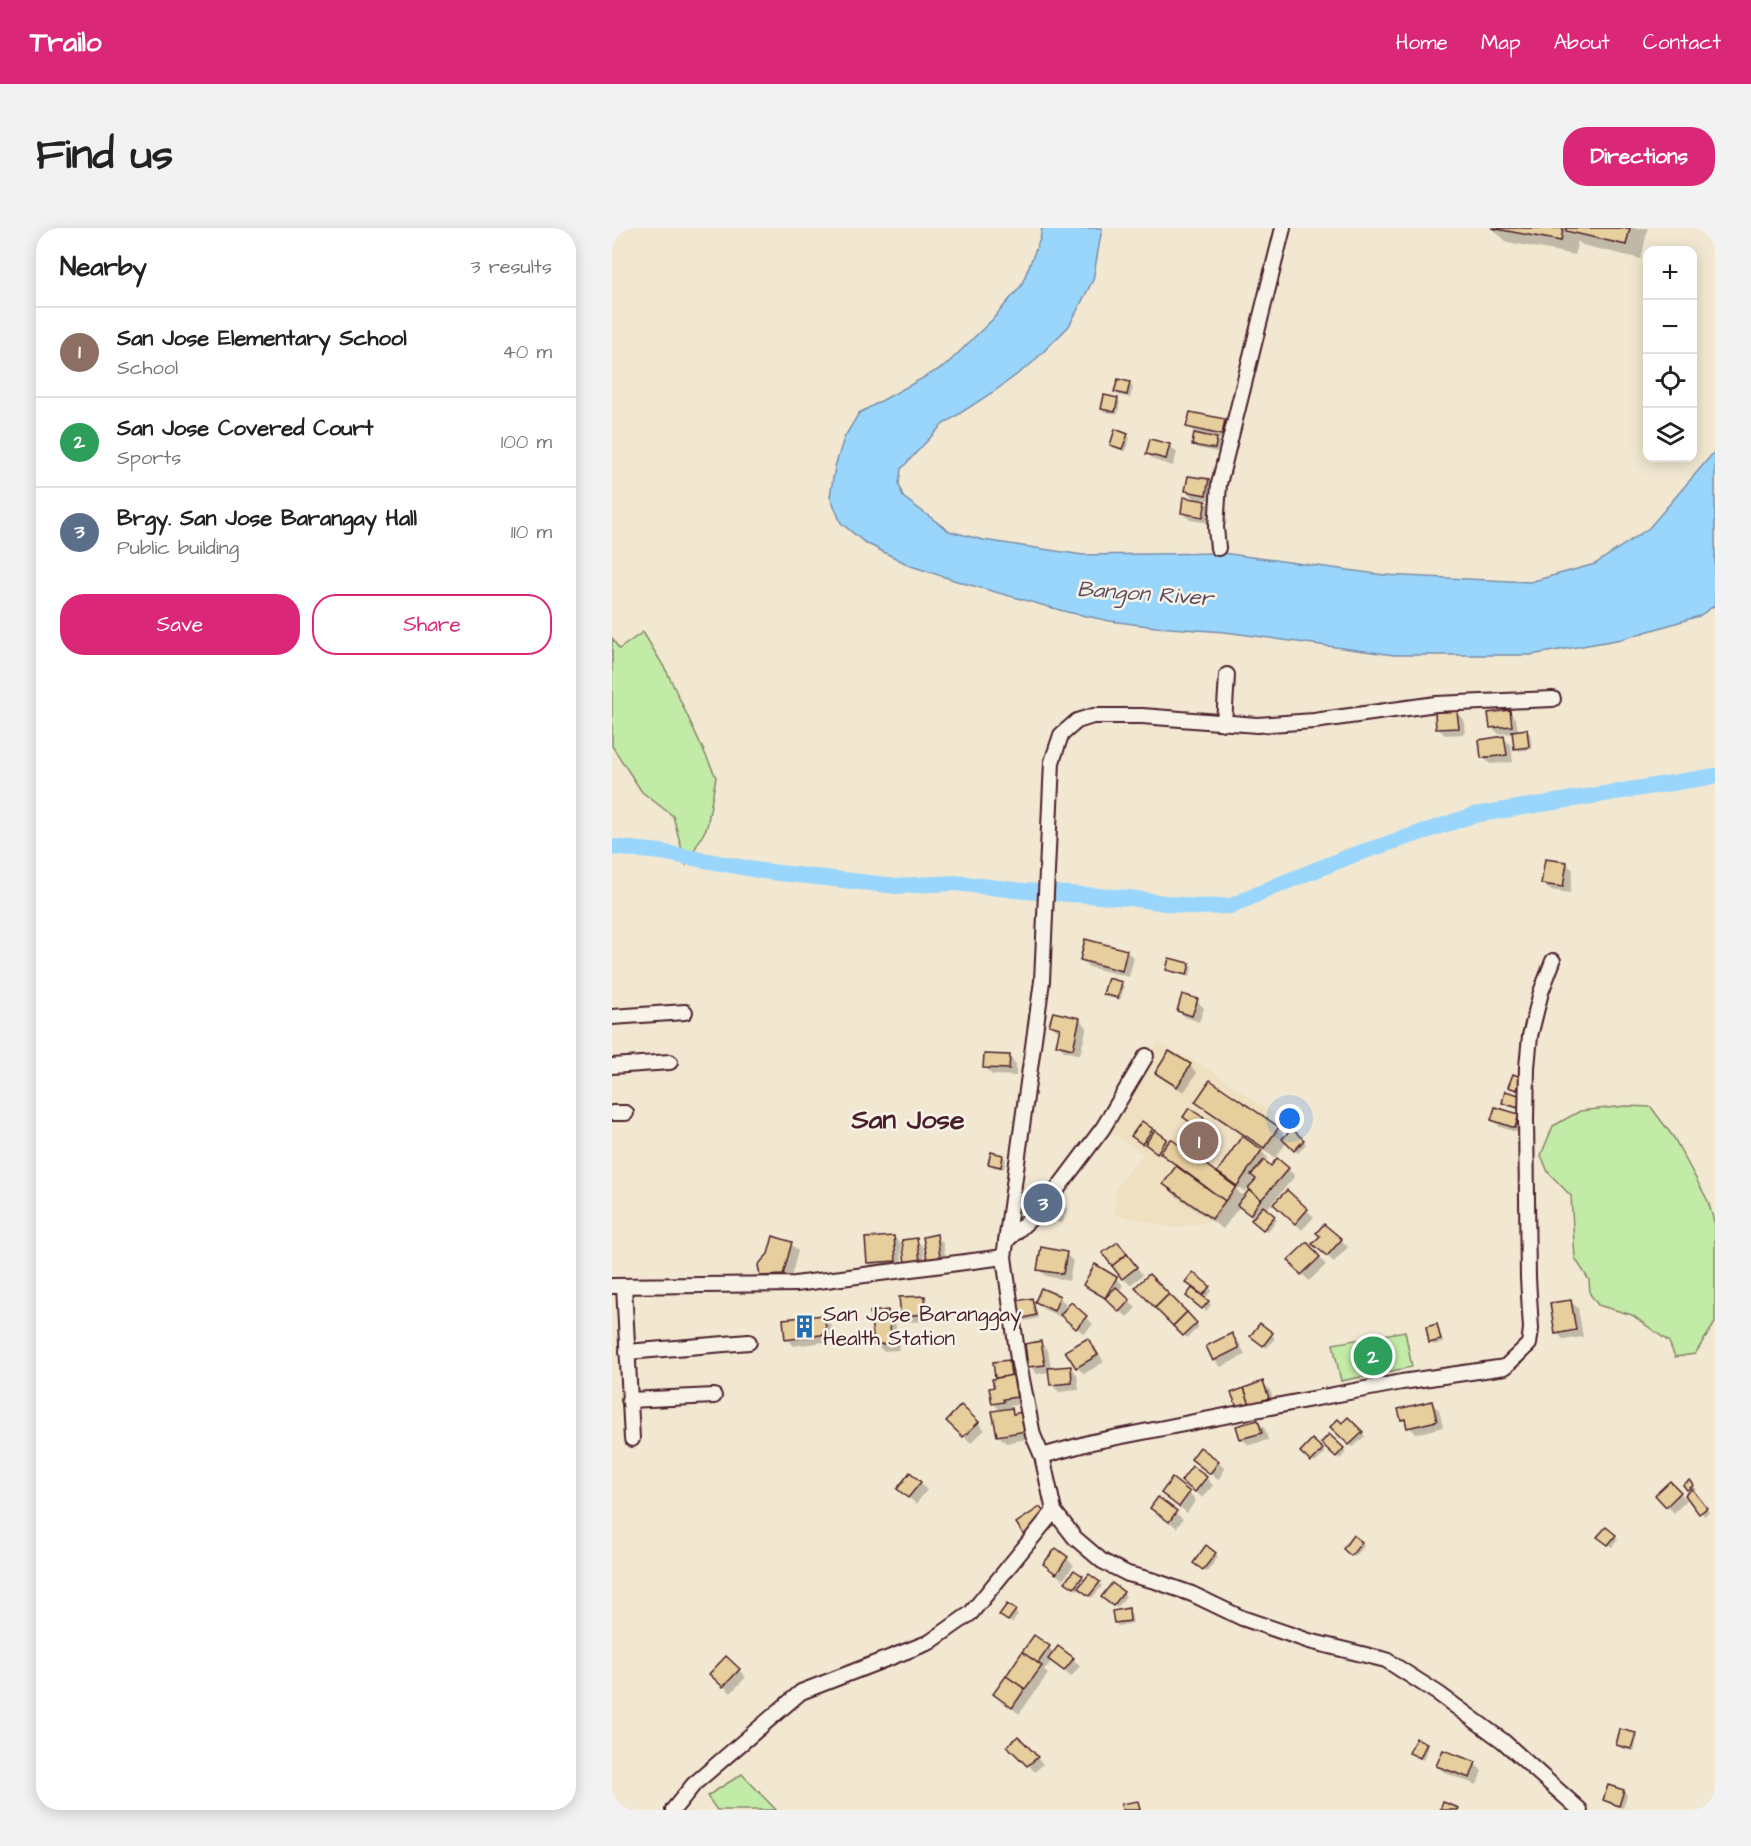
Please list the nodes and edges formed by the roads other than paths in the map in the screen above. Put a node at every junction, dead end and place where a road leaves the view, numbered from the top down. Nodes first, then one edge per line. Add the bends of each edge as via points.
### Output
1 (1283, 228) edge
2 (1218, 548) dead end
3 (1227, 675) dead end
4 (1553, 699) dead end
5 (1224, 723) junction
6 (1553, 961) dead end
7 (685, 1012) dead end
8 (612, 1017) edge
9 (1146, 1056) dead end
10 (670, 1062) dead end
11 (612, 1066) edge
12 (1052, 1196) dead end
13 (1039, 1211) dead end
14 (1006, 1241) junction
15 (1004, 1257) junction
16 (618, 1286) edge
17 (749, 1342) dead end
18 (627, 1352) junction
19 (714, 1396) dead end
20 (630, 1400) junction
21 (632, 1439) dead end
22 (1042, 1456) junction
23 (1054, 1511) junction
24 (673, 1810) edge
25 (1580, 1810) edge

1 - 2 street via 1219,484
3 - 5 street
4 - 5 street via 1436,704 1314,721
5 - 14 street via 1093,716 1077,721 1061,735 1052,762 1042,981
6 - 22 street via 1530,1036 1527,1066 1531,1329 1529,1344 1505,1368 1291,1403 1092,1442
7 - 8 street
9 - 12 street via 1103,1128
10 - 11 street
13 - 14 street
14 - 15 street
15 - 16 street via 795,1284
15 - 22 street via 1027,1411
16 - 18 street
17 - 18 street
18 - 20 street
19 - 20 street
20 - 21 street
22 - 23 street
23 - 24 street via 971,1612 930,1642 801,1692 694,1784
23 - 25 street via 1075,1538 1102,1562 1128,1574 1192,1594 1242,1618 1309,1641 1386,1659 1503,1741

